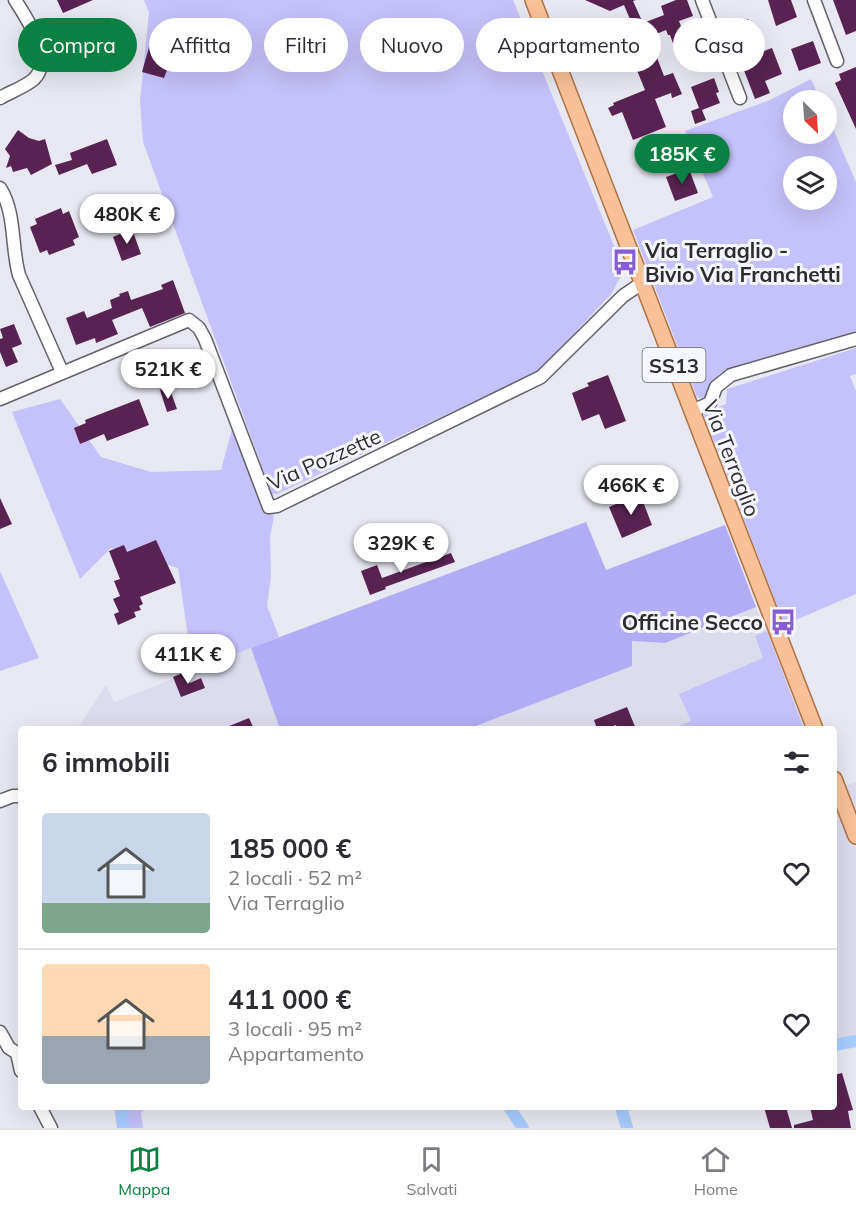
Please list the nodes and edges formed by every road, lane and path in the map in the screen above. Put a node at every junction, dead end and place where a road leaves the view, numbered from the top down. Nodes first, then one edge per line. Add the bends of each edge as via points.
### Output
1 (15, 0) edge
2 (533, 0) edge
3 (702, 0) edge
4 (814, 0) edge
5 (837, 60) dead end
6 (0, 98) edge
7 (740, 98) dead end
8 (0, 188) edge
9 (642, 283) junction
10 (856, 339) edge
11 (62, 372) junction
12 (0, 399) edge
13 (692, 411) junction
14 (814, 726) edge
15 (18, 796) edge
16 (837, 798) edge
17 (0, 801) edge
18 (856, 836) edge
19 (0, 1032) edge
20 (18, 1052) edge
21 (42, 1110) edge
22 (51, 1128) edge

1 - 6 street via 39,48 41,69 34,79
2 - 9 main road, Via Terraglio / SS13
3 - 7 street
4 - 5 street
8 - 11 street via 9,206 19,275
9 - 11 street, Via Pozzette via 623,296 540,377 278,506 269,507 205,339 189,320
9 - 13 main road, Via Terraglio / SS13
10 - 13 street via 731,375 716,387 710,403
11 - 12 street, Via Pozzette
13 - 14 main road, Via Terraglio / SS13
15 - 17 street
16 - 18 main road
19 - 20 street via 9,1048
21 - 22 street

